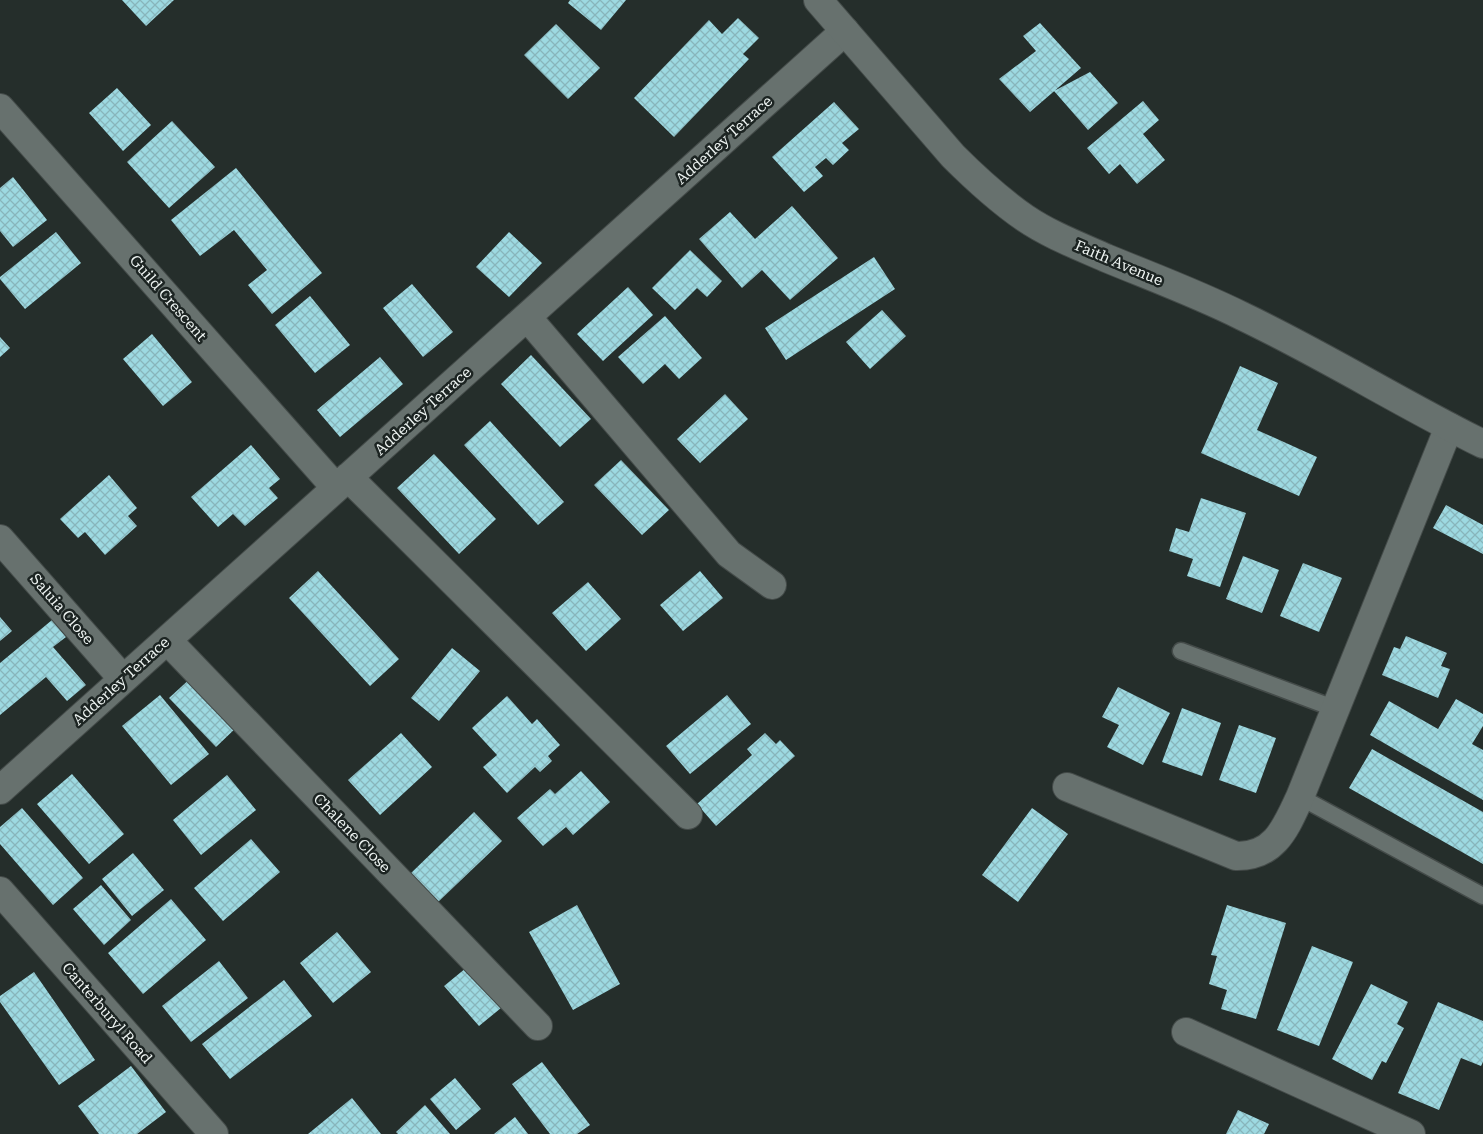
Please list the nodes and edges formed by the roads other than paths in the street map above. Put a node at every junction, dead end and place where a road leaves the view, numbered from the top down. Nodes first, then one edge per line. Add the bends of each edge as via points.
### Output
1 (818, 0) edge
2 (845, 31) junction
3 (0, 108) edge
4 (527, 317) junction
5 (1449, 427) junction
6 (1483, 444) edge
7 (342, 483) junction
8 (0, 540) edge
9 (772, 585) dead end
10 (167, 640) junction
11 (1181, 651) dead end
12 (124, 679) junction
13 (1336, 709) junction
14 (1067, 787) dead end
15 (0, 790) edge
16 (1300, 797) junction
17 (688, 815) dead end
18 (0, 891) edge
19 (1483, 896) edge
20 (538, 1026) dead end
21 (1186, 1032) dead end
22 (214, 1134) edge
23 (1410, 1134) edge

1 - 2 street, Faith Avenue
2 - 4 street, Adderley Terrace
2 - 5 street, Faith Avenue via 953,156 1024,218 1084,248 1264,326
3 - 7 street, Guild Crescent
4 - 7 street, Adderley Terrace
4 - 9 street via 730,554
5 - 6 street, Faith Avenue
5 - 13 street
7 - 10 street, Adderley Terrace
7 - 17 street, Guild Crescent
8 - 12 street, Saluia Close
10 - 12 street, Adderley Terrace
10 - 20 street, Chalene Close
11 - 13 lane
12 - 15 street, Adderley Terrace
13 - 16 street
14 - 16 street via 1236,856 1256,854 1278,839
16 - 19 lane
18 - 22 street, Canterburyl Road
21 - 23 street

